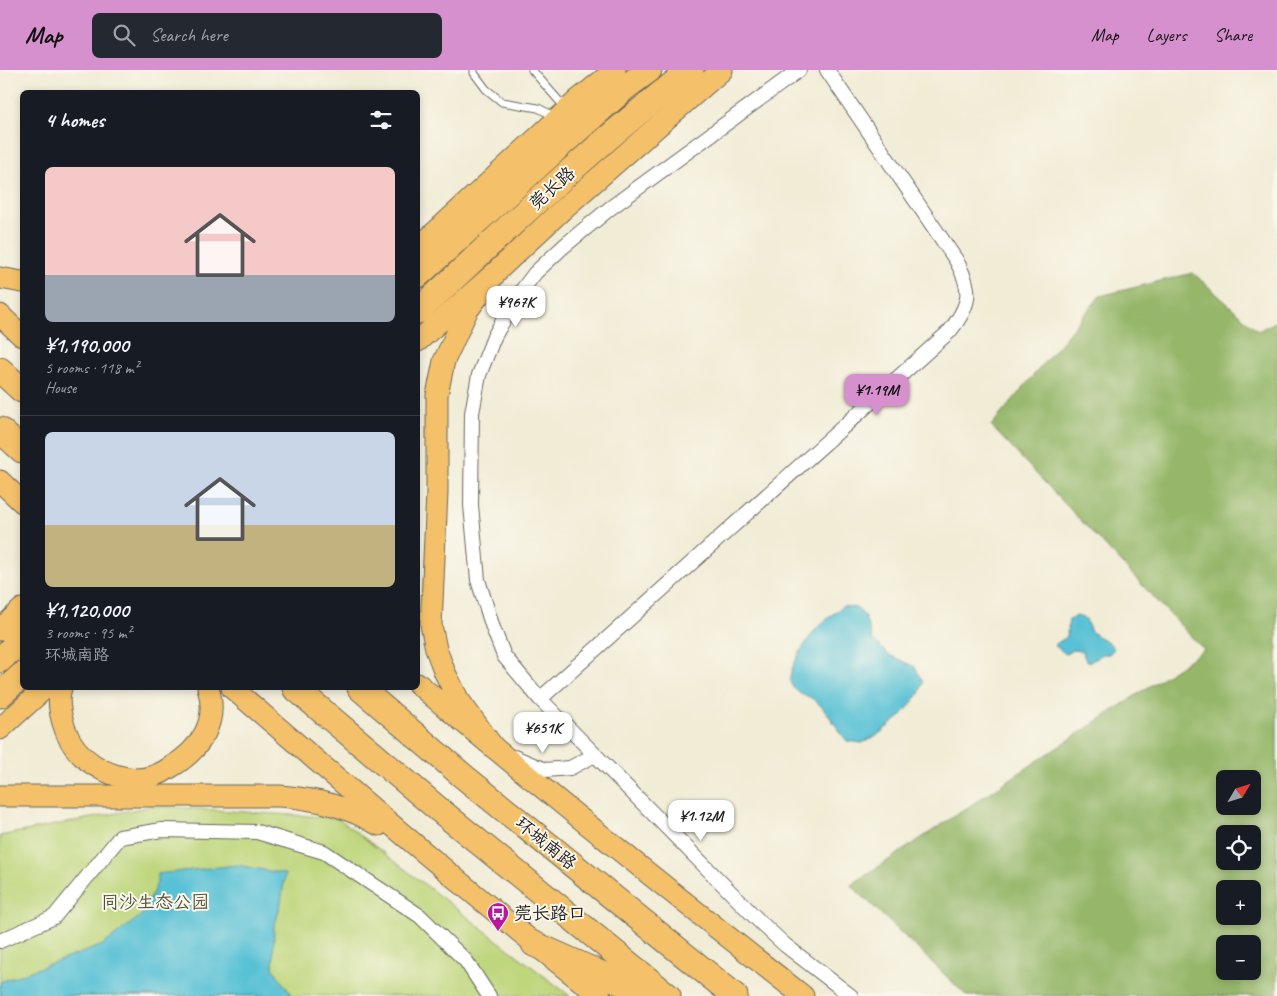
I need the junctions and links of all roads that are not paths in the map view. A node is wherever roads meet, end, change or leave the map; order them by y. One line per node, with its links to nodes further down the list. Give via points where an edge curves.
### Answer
1 (474, 70): 10 (lane, via 486,89 502,102 538,108 548,113 552,119)
2 (532, 70): 9 (lane, via 560,102 568,104)
3 (614, 70): 9 (main road)
4 (649, 70): 15 (highway, 莞长路, via 563,142)
5 (691, 70): 18 (highway, 莞长路, via 641,108)
6 (722, 70): 14 (main road)
7 (799, 70): 45 (street, via 609,209 564,246 535,273 514,301 494,337 479,376 472,413 471,505 478,580 504,656)
8 (827, 70): 45 (street, via 964,274 968,292 964,313 950,331)
9 (578, 100): 10 (main road)
10 (547, 129): 11 (main road)
11 (448, 221): 12 (main road); 13 (main road)
12 (420, 237)
13 (420, 246)
14 (498, 270): 21 (main road); 47 (main road, via 467,311 444,361 437,395 431,625 436,649 458,699)
15 (420, 273)
16 (0, 278): 17 (main road)
17 (20, 282)
18 (420, 309)
19 (0, 315): 20 (main road)
20 (20, 334)
21 (420, 339)
22 (0, 370): 23 (highway)
23 (20, 388)
24 (0, 430): 25 (highway)
25 (20, 448)
26 (0, 481): 28 (main road)
27 (0, 492): 29 (main road)
28 (20, 501)
29 (20, 502)
30 (20, 609): 32 (main road)
31 (20, 610): 33 (main road)
32 (0, 621)
33 (0, 630)
34 (20, 641): 35 (highway)
35 (0, 660)
36 (20, 676): 44 (highway)
37 (420, 686): 47 (main road)
38 (43, 690): 46 (main road)
39 (61, 690): 40 (main road, via 62,720 78,751 105,772 137,779 165,772 194,751 208,725 211,709)
40 (208, 690)
41 (234, 690): 50 (main road)
42 (297, 690): 56 (highway)
43 (362, 690): 57 (highway, 环城南路, via 463,776)
44 (0, 696)
45 (540, 699): 48 (street)
46 (0, 729)
47 (494, 748): 48 (street, via 545,770 570,768); 58 (main road)
48 (595, 755): 59 (street, via 758,920)
49 (0, 796): 50 (main road, via 310,798 370,819)
50 (410, 841): 52 (main road)
51 (0, 941): 53 (street, via 54,917 120,837 162,830 257,832 324,852 420,916 466,961)
52 (534, 944): 54 (main road); 55 (highway)
53 (489, 996)
54 (600, 996)
55 (651, 996)
56 (668, 996)
57 (735, 996)
58 (803, 996)
59 (851, 996)

